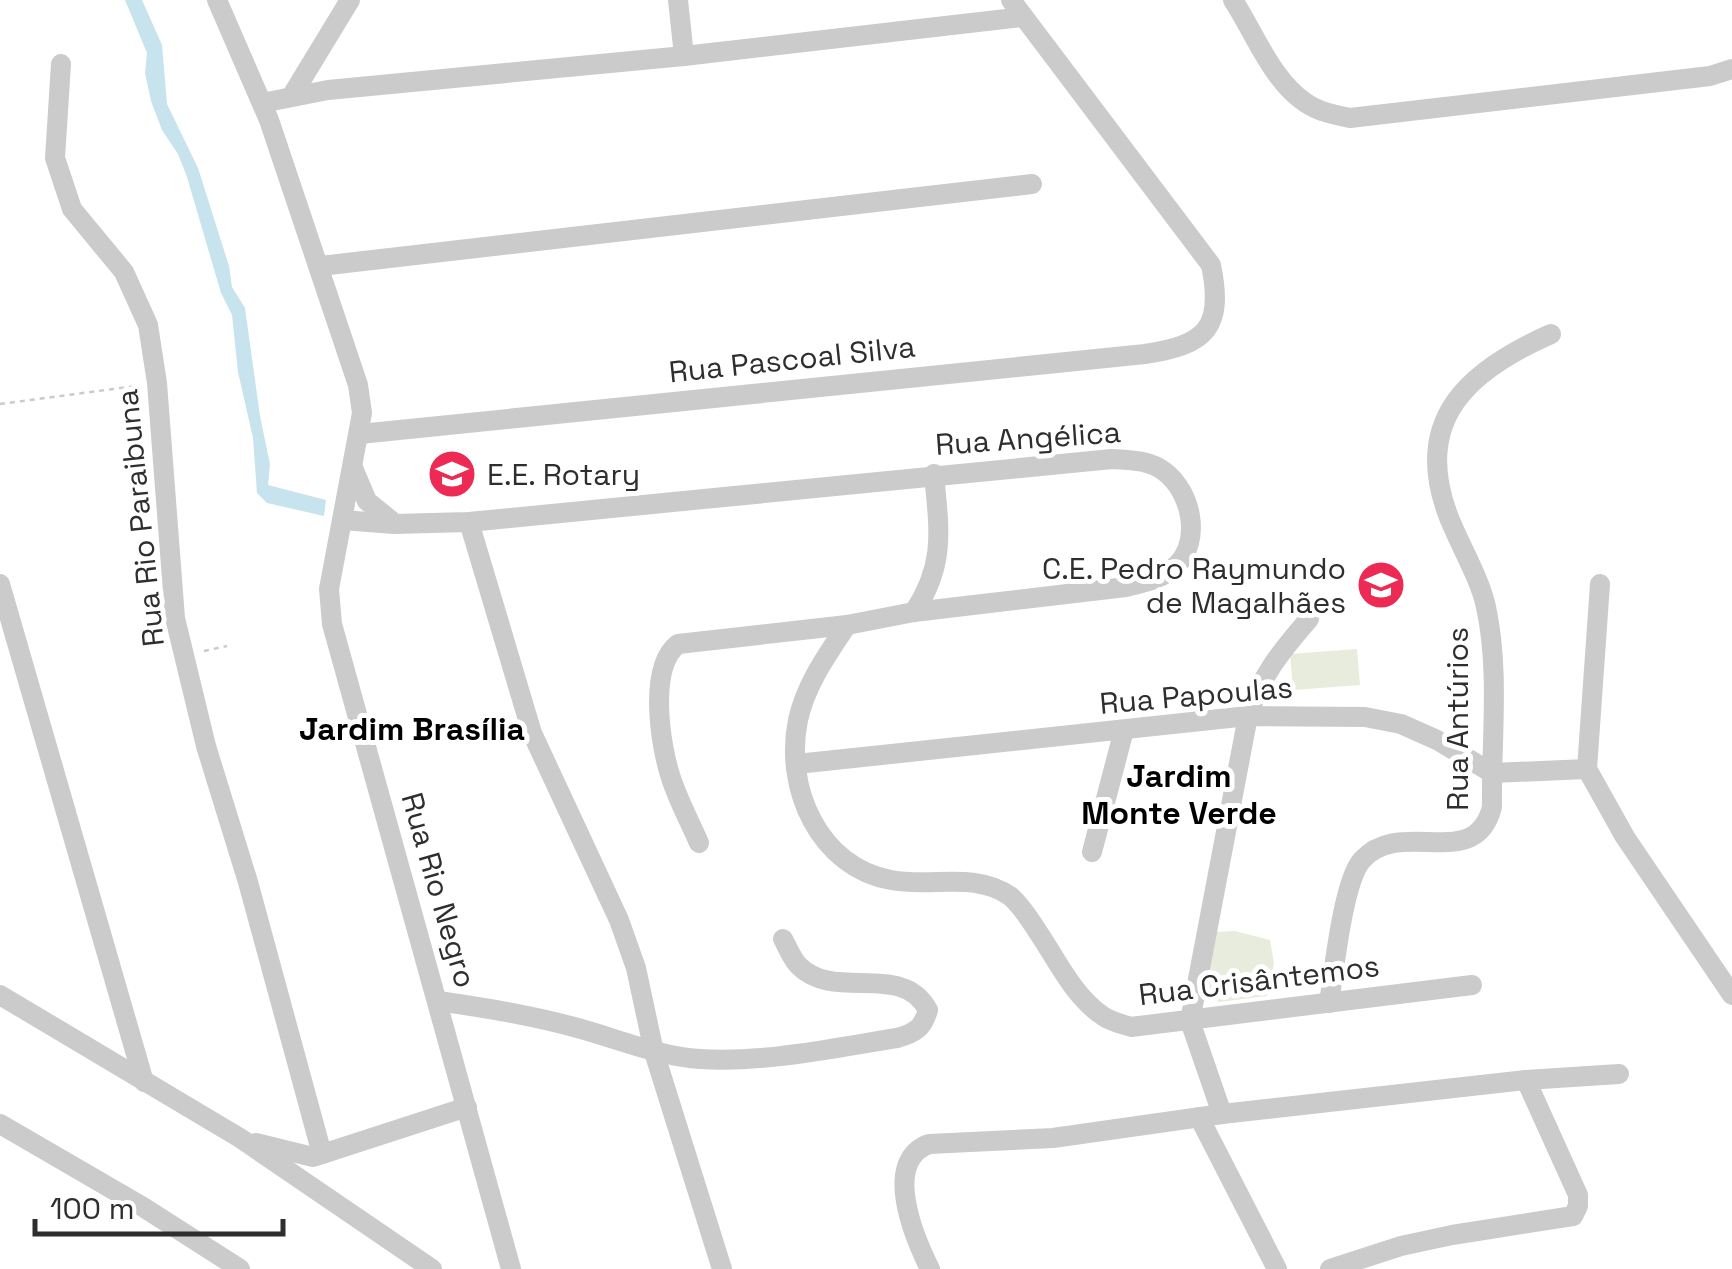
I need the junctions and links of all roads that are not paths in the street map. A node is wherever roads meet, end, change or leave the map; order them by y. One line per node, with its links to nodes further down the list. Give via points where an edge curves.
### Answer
1 (217, 0): 10 (street, Rua Rio Negro)
2 (350, 0): 9 (street)
3 (678, 0): 6 (street)
4 (1232, 0): 8 (street, via 1303,102 1350,118)
5 (1017, 8): 6 (street); 14 (street, Rua Pascoal Silva, via 1211,265 1215,314 1203,336 1177,349)
6 (684, 56): 9 (street)
7 (61, 64): 48 (street, Rua Rio Paraibuna, via 55,158 72,208 124,272 148,325 174,618)
8 (1732, 69)
9 (291, 97): 10 (street)
10 (262, 103): 12 (street, Rua Rio Negro)
11 (1032, 184): 12 (street)
12 (320, 266): 14 (street, Rua Rio Negro, via 358,385)
13 (1551, 334): 29 (street, Rua Antúrios, via 1468,386 1448,408 1437,436 1446,509 1490,629)
14 (360, 434): 15 (street, Rua Rio Negro)
15 (353, 466): 17 (street, Rua Rio Negro); 19 (street, via 367,501)
16 (934, 474): 18 (street, Rua Angélica); 22 (street, via 938,560); 22 (street, Rua Angélica, via 1143,461 1165,472 1182,493 1192,521 1190,542 1178,565 1126,588)
17 (342, 520): 19 (street, Rua Angélica); 36 (street, Rua Rio Negro, via 329,588 332,624)
18 (469, 522): 19 (street, Rua Angélica); 39 (street, via 532,733 636,968)
19 (394, 524)
20 (0, 584): 42 (street)
21 (1600, 584): 28 (street)
22 (914, 612): 24 (street, Rua Angélica)
23 (1308, 620): 25 (street, via 1257,688)
24 (848, 626): 27 (street, Rua Crisântemos, via 817,670 798,721); 30 (street, Rua Angélica, via 678,644 667,652 661,668 664,750)
25 (1248, 716): 26 (street, Rua Papoulas); 29 (street, Rua Papoulas, via 1365,716 1401,724); 38 (street)
26 (1124, 730): 27 (street, Rua Papoulas); 31 (street)
27 (797, 764): 38 (street, Rua Crisântemos, via 810,819 830,848 859,871 892,881 993,886 1014,900 1104,1018 1132,1027)
28 (1587, 769): 29 (street); 34 (street)
29 (1492, 773): 37 (street, Rua Antúrios, via 1488,826 1477,836 1399,840 1375,848 1359,863)
30 (699, 843)
31 (1092, 852)
32 (783, 939): 39 (street, via 812,976 902,987 920,996 928,1010 924,1023 914,1034 760,1058)
33 (1472, 985): 37 (street, Rua Crisântemos)
34 (1732, 995)
35 (0, 996): 42 (street)
36 (439, 1001): 39 (street, via 505,1010); 43 (street, Rua Rio Negro)
37 (1329, 1004): 38 (street, Rua Crisântemos)
38 (1190, 1020): 44 (street)
39 (654, 1052): 53 (street)
40 (1619, 1074): 41 (street)
41 (1526, 1080): 44 (street); 56 (street, via 1575,1185 1573,1216 1401,1246)
42 (144, 1082): 47 (street)
43 (468, 1107): 48 (street); 52 (street, Rua Rio Negro)
44 (1222, 1114): 45 (street)
45 (1199, 1117): 54 (street, via 1054,1138 916,1148 906,1164 905,1194); 55 (street)
46 (0, 1124): 50 (street)
47 (240, 1138): 48 (street); 49 (street)
48 (318, 1156): 49 (street, Rua Rio Paraibuna, via 308,1174)
49 (324, 1197): 51 (street)
50 (240, 1269)
51 (432, 1269)
52 (512, 1269)
53 (722, 1269)
54 (930, 1269)
55 (1276, 1269)
56 (1330, 1269)

